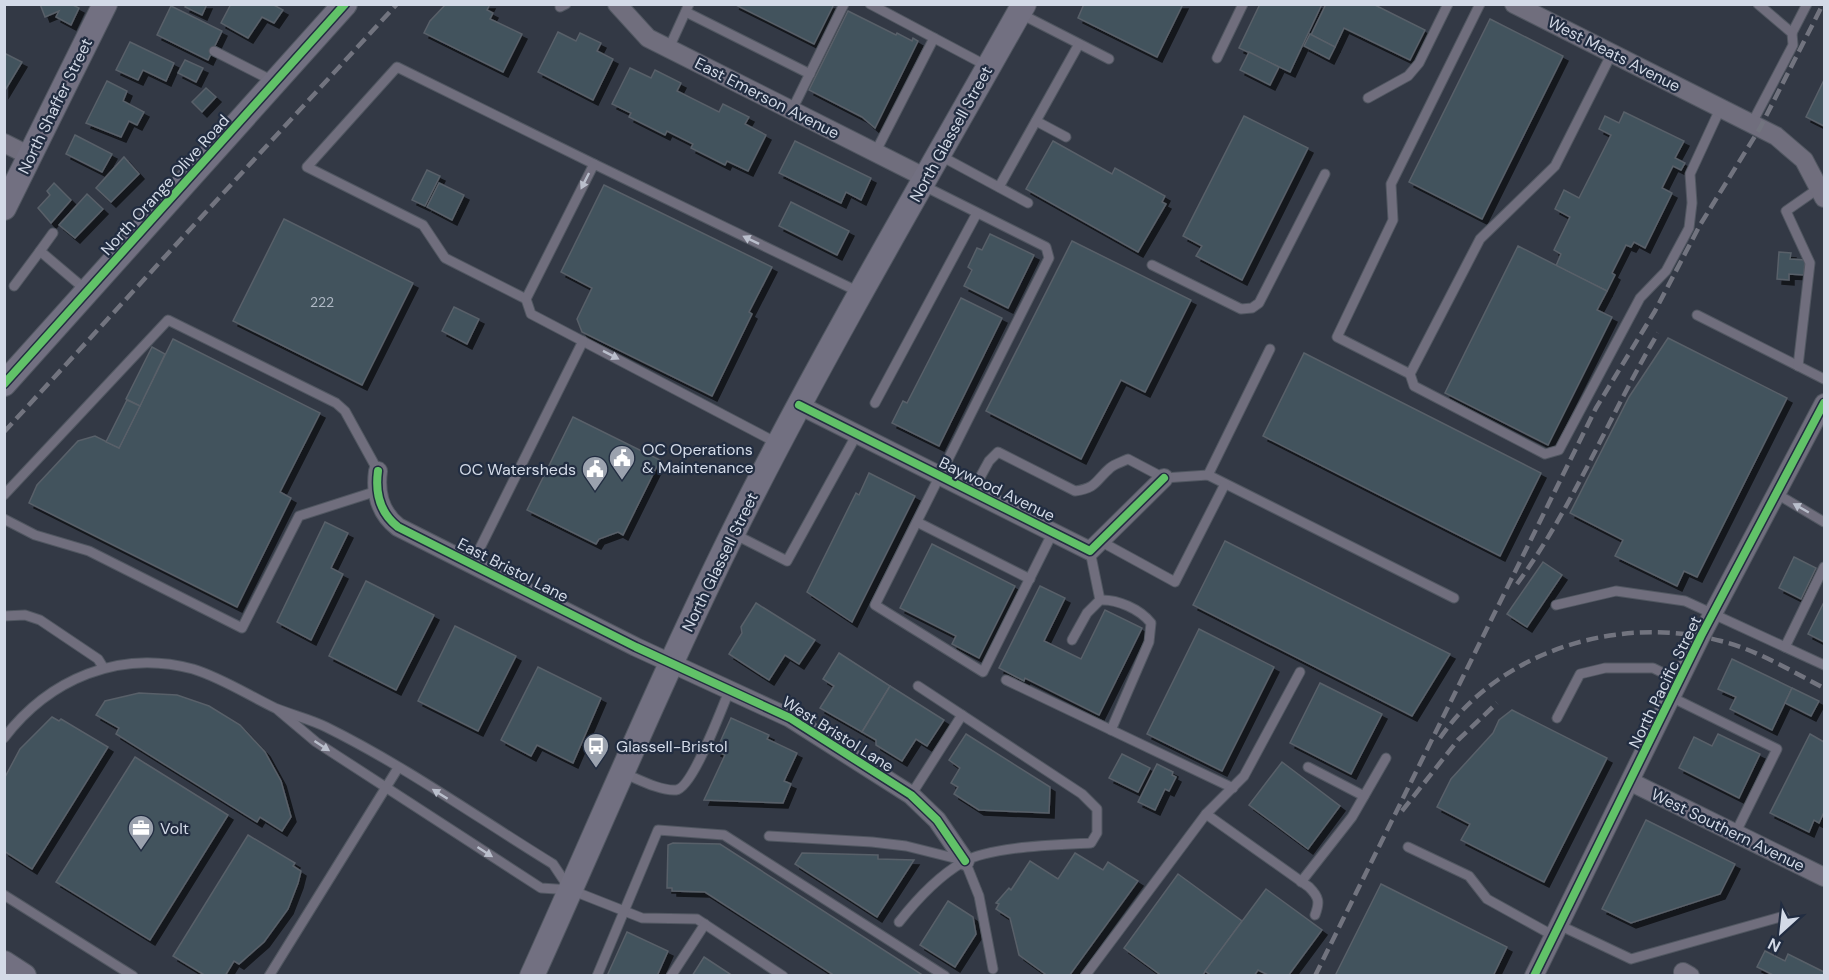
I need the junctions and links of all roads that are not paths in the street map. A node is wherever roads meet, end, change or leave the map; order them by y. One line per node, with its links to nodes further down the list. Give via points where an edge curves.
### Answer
1 (105, 4): 34 (main road, North Shaffer Street)
2 (345, 4): 24 (main road, North Orange Olive Road)
3 (617, 4): 17 (street, East Emerson Avenue, via 648,38)
4 (844, 4): 23 (lane)
5 (870, 4): 15 (lane)
6 (1243, 4): 20 (lane)
7 (1448, 4): 25 (lane, via 1419,63 1408,76)
8 (1480, 4): 54 (lane, via 1391,184 1393,220 1337,337)
9 (1514, 4): 19 (street, West Meats Avenue)
10 (1758, 4): 14 (lane)
11 (1807, 4): 14 (lane)
12 (688, 8): 17 (lane); 23 (lane)
13 (1022, 9): 16 (lane); 22 (main road, North Glassell Street)
14 (1792, 33): 29 (lane, via 1793,45)
15 (934, 38): 22 (lane); 32 (lane)
16 (1079, 44): 21 (lane); 28 (lane)
17 (669, 48): 27 (street, East Emerson Avenue)
18 (214, 51): 24 (lane)
19 (1612, 53): 26 (street, West Meats Avenue); 54 (lane, via 1554,166 1480,238)
20 (1217, 58)
21 (1109, 59)
22 (989, 67): 33 (main road, North Glassell Street)
23 (810, 74): 27 (lane)
24 (275, 82): 47 (main road, North Orange Olive Road)
25 (1368, 98)
26 (1717, 106): 29 (street); 54 (lane, via 1690,174 1689,228 1666,270 1640,298 1559,450 1545,454 1413,386)
27 (792, 110): 32 (street, East Emerson Avenue)
28 (1036, 121): 30 (lane); 38 (lane)
29 (1752, 123): 39 (street, via 1776,136 1804,160)
30 (1066, 137)
31 (4, 143): 34 (street)
32 (875, 153): 37 (street, East Emerson Avenue)
33 (939, 155): 37 (main road, North Glassell Street); 38 (lane)
34 (30, 156): 41 (main road, North Shaffer Street)
35 (594, 164): 48 (lane, one-way to 35); 49 (lane, one-way to 49); 49 (lane, via 397,67 307,167 423,225 445,258)
36 (1324, 174): 45 (lane, via 1259,303 1252,308 1241,309)
37 (924, 182): 42 (lane); 48 (main road, North Glassell Street)
38 (999, 187): 40 (lane)
39 (1822, 193): 53 (lane, via 1786,211 1809,263)
40 (1028, 202)
41 (4, 208)
42 (977, 213): 57 (lane); 64 (lane, via 1046,247 1049,258)
43 (53, 233): 44 (lane)
44 (40, 251): 46 (lane); 47 (lane)
45 (1152, 265)
46 (14, 286)
47 (88, 292): 56 (main road, North Orange Olive Road)
48 (861, 293): 58 (main road, North Glassell Street)
49 (526, 298): 51 (lane, via 531,314)
50 (1696, 315): 53 (lane)
51 (583, 340): 61 (lane, one-way to 61); 77 (lane)
52 (1270, 349): 63 (lane)
53 (1798, 366): 55 (lane)
54 (1410, 374)
55 (1824, 379)
56 (4, 384)
57 (875, 403)
58 (799, 405): 60 (street, Baywood Avenue); 61 (main road, North Glassell Street)
59 (1822, 414): 69 (street, North Pacific Street)
60 (857, 435): 64 (street, Baywood Avenue); 75 (lane, via 787,561)
61 (779, 444): 75 (main road, North Glassell Street)
62 (378, 471): 67 (street, East Bristol Lane); 70 (lane, via 345,411 336,403 168,320)
63 (1208, 475): 65 (lane); 66 (lane)
64 (940, 476): 68 (street, Baywood Avenue); 72 (lane)
65 (1164, 478): 68 (lane, via 1128,459 1111,467 1089,489 1075,491 998,452); 76 (street)
66 (1225, 484): 76 (lane, via 1175,582); 80 (lane)
67 (377, 491): 71 (lane, via 299,516 242,628 89,551 35,535); 77 (street, East Bristol Lane, via 384,511 398,527)
68 (972, 492): 74 (street, Baywood Avenue)
69 (1777, 494): 73 (lane, one-way to 69); 83 (street, North Pacific Street)
70 (4, 495)
71 (4, 519)
72 (917, 522): 79 (lane); 79 (lane, via 875,605 983,672)
73 (1824, 522)
74 (1053, 532): 76 (street, Baywood Avenue); 79 (lane)
75 (733, 534): 87 (main road, North Glassell Street)
76 (1095, 546): 81 (lane)
77 (472, 564): 87 (street, East Bristol Lane)
78 (1824, 567): 86 (lane)
79 (1030, 579)
80 (1454, 597)
81 (1100, 600): 85 (lane, via 1087,613); 98 (lane, via 1121,603 1151,623 1149,642)
82 (1556, 605): 83 (lane, via 1616,591 1685,601)
83 (1713, 613): 86 (lane); 94 (street, North Pacific Street)
84 (4, 616): 89 (lane, via 25,615 40,620 98,659)
85 (1072, 640)
86 (1785, 647): 88 (lane)
87 (672, 664): 93 (street, West Bristol Lane); 103 (main road, North Glassell Street)
88 (1824, 665)
89 (103, 667): 95 (lane, via 150,663 193,670); 99 (lane, via 52,692)
90 (1300, 672): 106 (lane, via 1244,776)
91 (1006, 680): 98 (lane)
92 (918, 686): 96 (lane)
93 (730, 689): 103 (lane, via 684,787 676,790); 107 (street, West Bristol Lane, via 789,718)
94 (1676, 689): 97 (lane, via 1653,668 1605,668 1580,674); 104 (street, North Pacific Street); 110 (lane, via 1777,749)
95 (277, 708): 102 (lane, via 327,728); 105 (lane, one-way to 105, via 316,742)
96 (962, 715): 107 (lane); 113 (lane, via 1082,794 1097,809 1097,833 1090,843 1015,848)
97 (1557, 718)
98 (1111, 730): 106 (lane)
99 (4, 738)
100 (1386, 759): 108 (lane)
101 (1308, 767): 108 (lane)
102 (398, 768): 105 (lane); 116 (lane, one-way to 102, via 553,864)
103 (623, 773): 116 (main road, North Glassell Street)
104 (1631, 782): 110 (street, West Southern Avenue); 123 (street, North Pacific Street)
105 (386, 788): 116 (lane, one-way to 116, via 541,888); 126 (lane)
106 (1233, 788): 109 (lane)
107 (911, 795): 113 (street, West Bristol Lane, via 937,820)
108 (1364, 796): 115 (lane)
109 (1206, 814): 115 (lane); 132 (lane)
110 (1735, 834): 114 (street, West Southern Avenue)
111 (769, 836): 113 (lane, via 906,846)
112 (1408, 847): 123 (lane, via 1469,876 1487,899)
113 (965, 861): 121 (lane, via 926,890); 124 (lane, via 979,896)
114 (1824, 876)
115 (1301, 882): 119 (lane, via 1317,895)
116 (571, 890): 118 (lane); 127 (main road, North Glassell Street)
117 (4, 896): 125 (lane)
118 (625, 911): 122 (lane, via 642,918 697,919); 128 (lane); 131 (lane, via 658,830 724,835)
119 (1315, 915)
120 (1784, 916): 123 (lane, via 1630,959)
121 (899, 922)
122 (705, 924): 129 (lane); 130 (lane)
123 (1557, 931): 133 (street, North Pacific Street)
124 (993, 969)
125 (133, 975)
126 (269, 975)
127 (532, 975)
128 (597, 975)
129 (671, 975)
130 (783, 975)
131 (945, 975)
132 (1085, 975)
133 (1534, 975)

